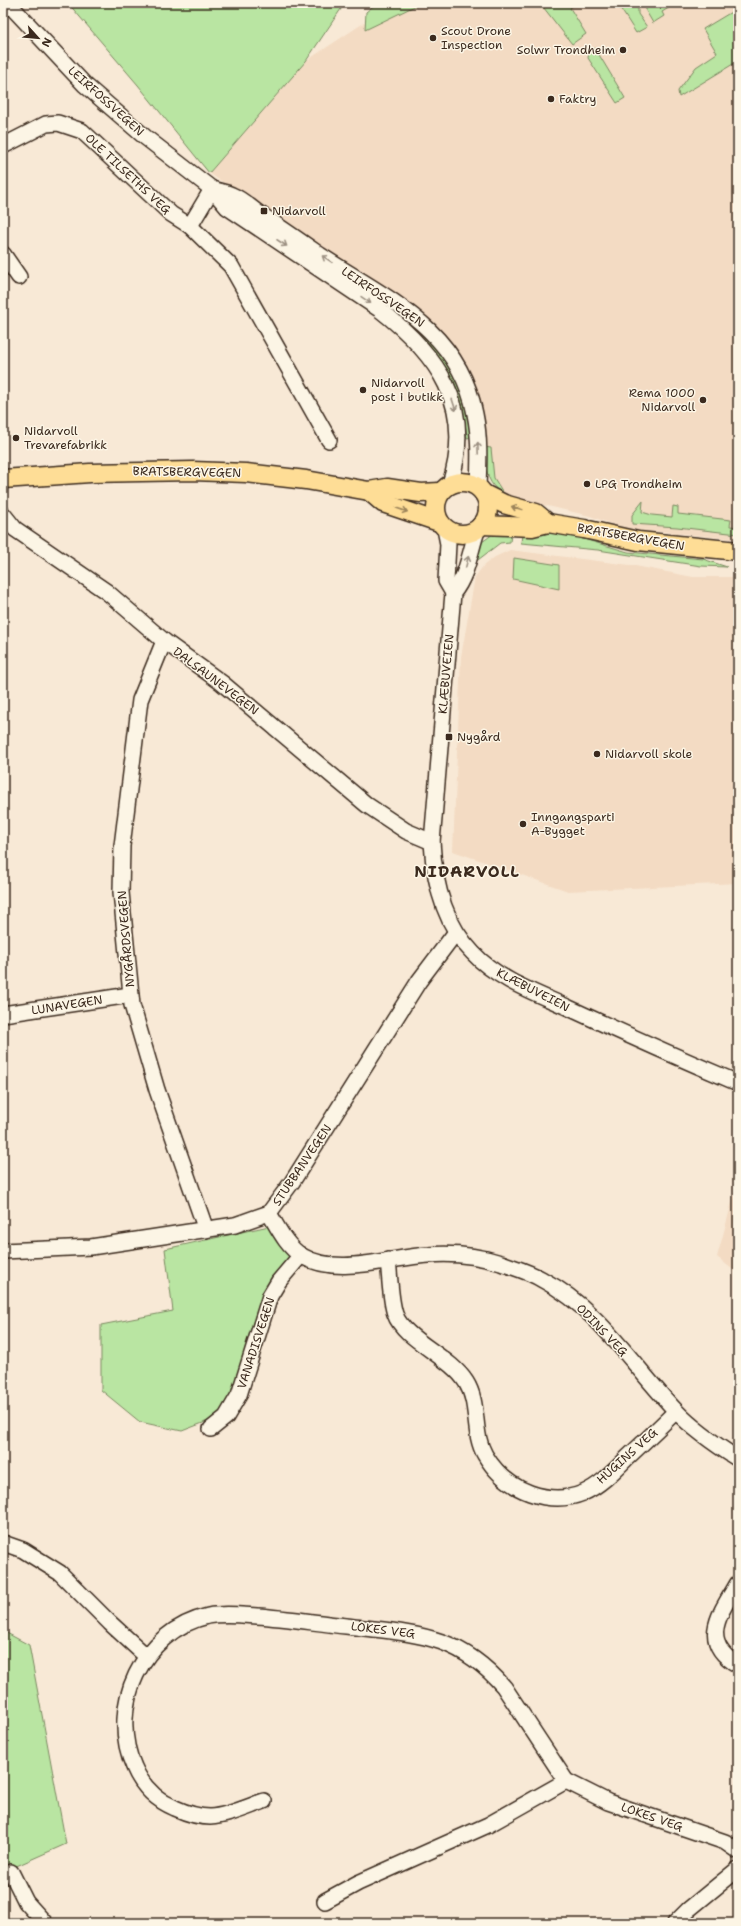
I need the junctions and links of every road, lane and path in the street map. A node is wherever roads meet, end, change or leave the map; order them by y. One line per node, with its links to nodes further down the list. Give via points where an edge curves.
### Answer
1 (8, 3): 3 (street, LEIRFOSSVEGEN, via 85,85 145,137)
2 (3, 146): 4 (street, OLE TILSETHS VEG, via 46,124 58,123 82,131 171,214)
3 (212, 189): 4 (street); 9 (street, LEIRFOSSVEGEN, one-way to 9, via 227,207 379,309 422,347 438,369 456,410 456,466); 10 (street, LEIRFOSSVEGEN, one-way to 3, via 479,444 471,397 459,367 438,338 398,305 232,195)
4 (190, 226): 7 (street, via 231,266)
5 (3, 254): 6 (street)
6 (19, 277)
7 (329, 440)
8 (3, 480): 11 (main road, BRATSBERGVEGEN, via 90,472 192,470 306,480)
9 (445, 488): 10 (main road, via 464,481); 11 (main road, BRATSBERGVEGEN, via 421,493 387,488); 14 (main road, via 435,504)
10 (481, 490): 13 (main road, BRATSBERGVEGEN, one-way to 10, via 536,513 504,504); 15 (main road, via 488,502 488,511)
11 (369, 491): 14 (main road, one-way to 14, via 382,503)
12 (3, 514): 18 (street, DALSAUNEVEGEN, via 15,529 107,592)
13 (548, 524): 15 (main road, BRATSBERGVEGEN, via 532,527); 16 (main road, BRATSBERGVEGEN, via 645,542)
14 (442, 525): 15 (main road, via 461,534 470,533); 17 (street, KLÆBUVEIEN, via 448,544 446,581)
15 (480, 527): 17 (street, KLÆBUVEIEN, one-way to 15, via 462,582 470,548)
16 (738, 551)
17 (453, 593): 19 (street, KLÆBUVEIEN)
18 (164, 641): 19 (street, DALSAUNEVEGEN, via 222,684 367,805 406,831); 21 (street, NYGÅRDSVEGEN, via 140,700 122,846 121,892)
19 (432, 842): 20 (street, KLÆBUVEIEN, via 436,882)
20 (456, 932): 23 (street, KLÆBUVEIEN, via 473,953 508,979); 24 (street, STUBBANVEGEN, via 419,981 292,1182)
21 (130, 995): 22 (street, LUNAVEGEN); 25 (street, NYGÅRDSVEGEN, via 157,1090)
22 (3, 1014)
23 (738, 1083)
24 (269, 1213): 25 (street, STUBBANVEGEN, via 235,1225); 27 (street, ODINS VEG, via 287,1242)
25 (206, 1230): 26 (street, STUBBANVEGEN, via 91,1247)
26 (3, 1251)
27 (301, 1255): 28 (street, ODINS VEG, via 324,1265 340,1266); 30 (street, VANADISVEGEN, via 270,1296 239,1395 226,1417)
28 (388, 1260): 29 (street, ODINS VEG, via 455,1254 501,1263 543,1280 592,1316); 29 (street, HUGINS VEG, via 398,1320 464,1378 473,1397 482,1448 504,1479 518,1488 535,1495 553,1498 584,1493 611,1474)
29 (676, 1411): 31 (street, ODINS VEG, via 708,1439)
30 (211, 1429)
31 (738, 1459)
32 (3, 1543): 34 (street, via 24,1550 56,1570)
33 (738, 1583): 35 (street, via 715,1627 718,1648)
34 (146, 1656): 36 (street, LOKES VEG, via 163,1639 182,1626 207,1616 218,1615 268,1617 430,1637 469,1654 496,1677); 37 (street, LOKES VEG, via 130,1687 124,1718 129,1756 143,1784 168,1806 202,1816 227,1814)
35 (738, 1665)
36 (566, 1781): 38 (street, LOKES VEG, via 608,1802 725,1842); 41 (street, via 488,1825 358,1883)
37 (264, 1801)
38 (738, 1851)
39 (738, 1869): 43 (street)
40 (11, 1872): 42 (street, via 26,1902)
41 (325, 1901)
42 (45, 1923)
43 (675, 1923)

